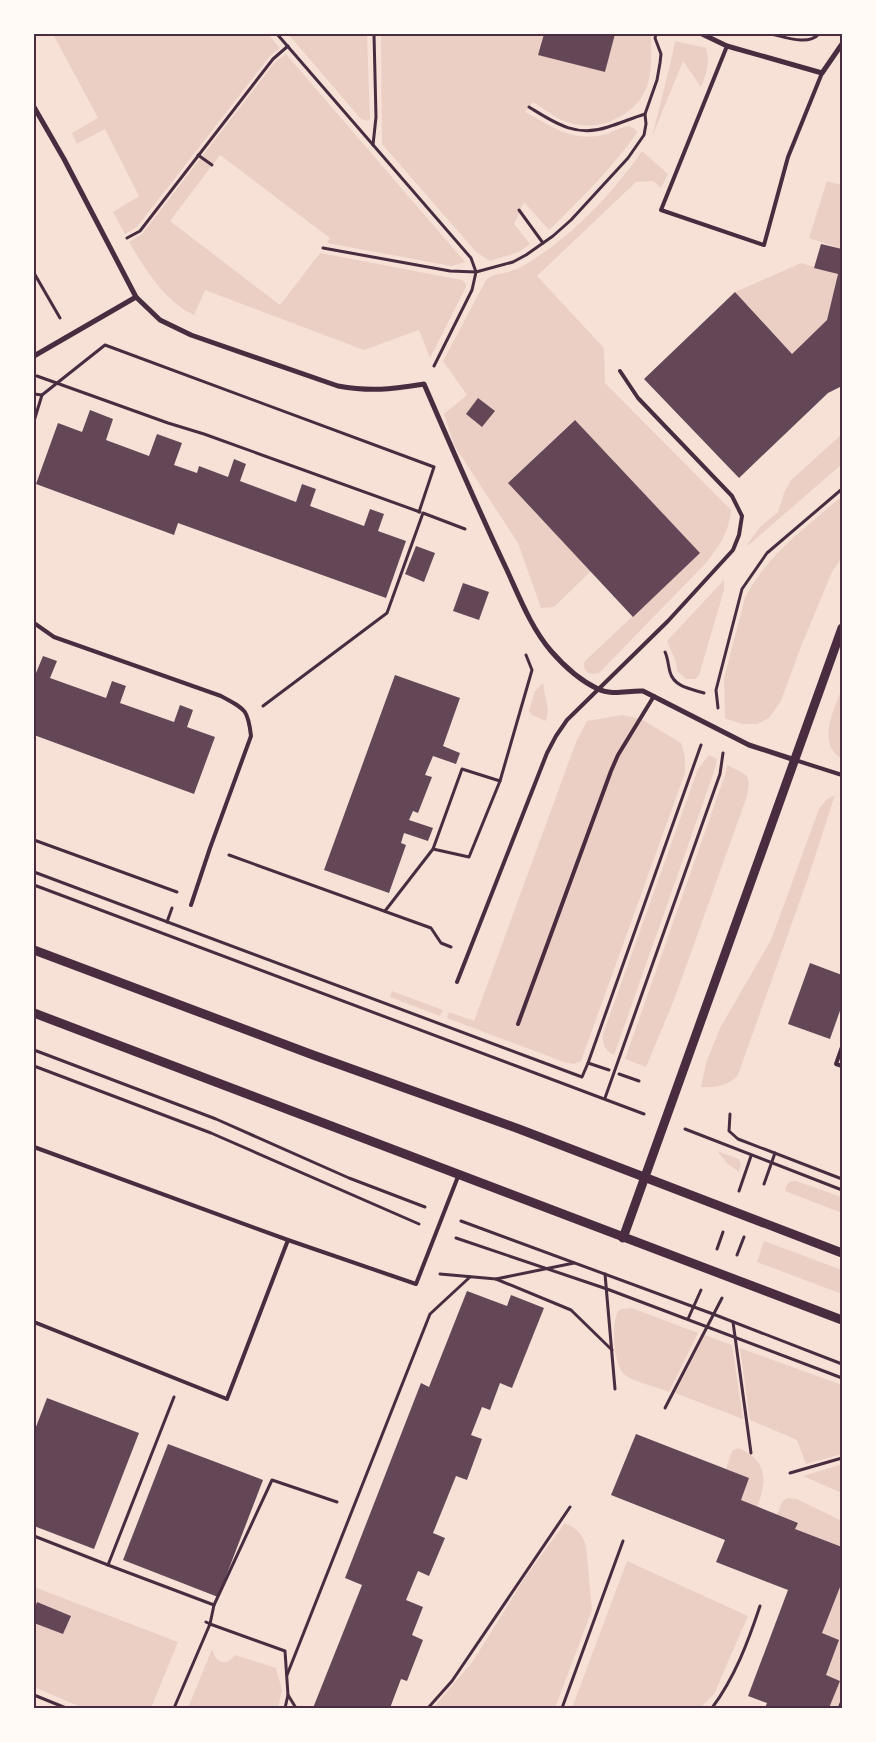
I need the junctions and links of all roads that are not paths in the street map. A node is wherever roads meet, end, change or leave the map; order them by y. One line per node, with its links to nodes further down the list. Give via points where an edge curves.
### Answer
1 (702, 34): 3 (street)
2 (842, 44): 4 (street)
3 (727, 46): 4 (street); 4 (lane, via 661,210 764,245 788,157)
4 (822, 74)
5 (34, 107): 6 (street)
6 (136, 296): 7 (street); 11 (street, via 160,320 191,335 338,386 383,390 424,384 489,533 538,632 569,670)
7 (34, 356)
8 (620, 371): 11 (lane, via 638,398 732,496 742,516 733,550)
9 (34, 623): 15 (lane, via 54,637 221,696 241,707 249,717 251,736)
10 (842, 628): 13 (street)
11 (599, 690): 12 (street, via 644,691); 17 (lane, via 567,720 547,753)
12 (654, 696): 13 (street, via 749,745); 19 (lane, via 611,771)
13 (795, 760): 14 (lane); 24 (street)
14 (842, 775)
15 (191, 905)
16 (34, 950): 24 (street)
17 (457, 982)
18 (34, 1013): 23 (street)
19 (518, 1024)
20 (842, 1047): 21 (lane, via 836,1064)
21 (842, 1066)
22 (34, 1147): 26 (lane)
23 (459, 1174): 25 (street); 26 (lane, via 416,1284)
24 (644, 1178): 25 (street); 27 (street)
25 (622, 1238): 28 (street)
26 (288, 1240): 29 (lane, via 227,1399)
27 (842, 1253)
28 (842, 1320)
29 (34, 1322)

